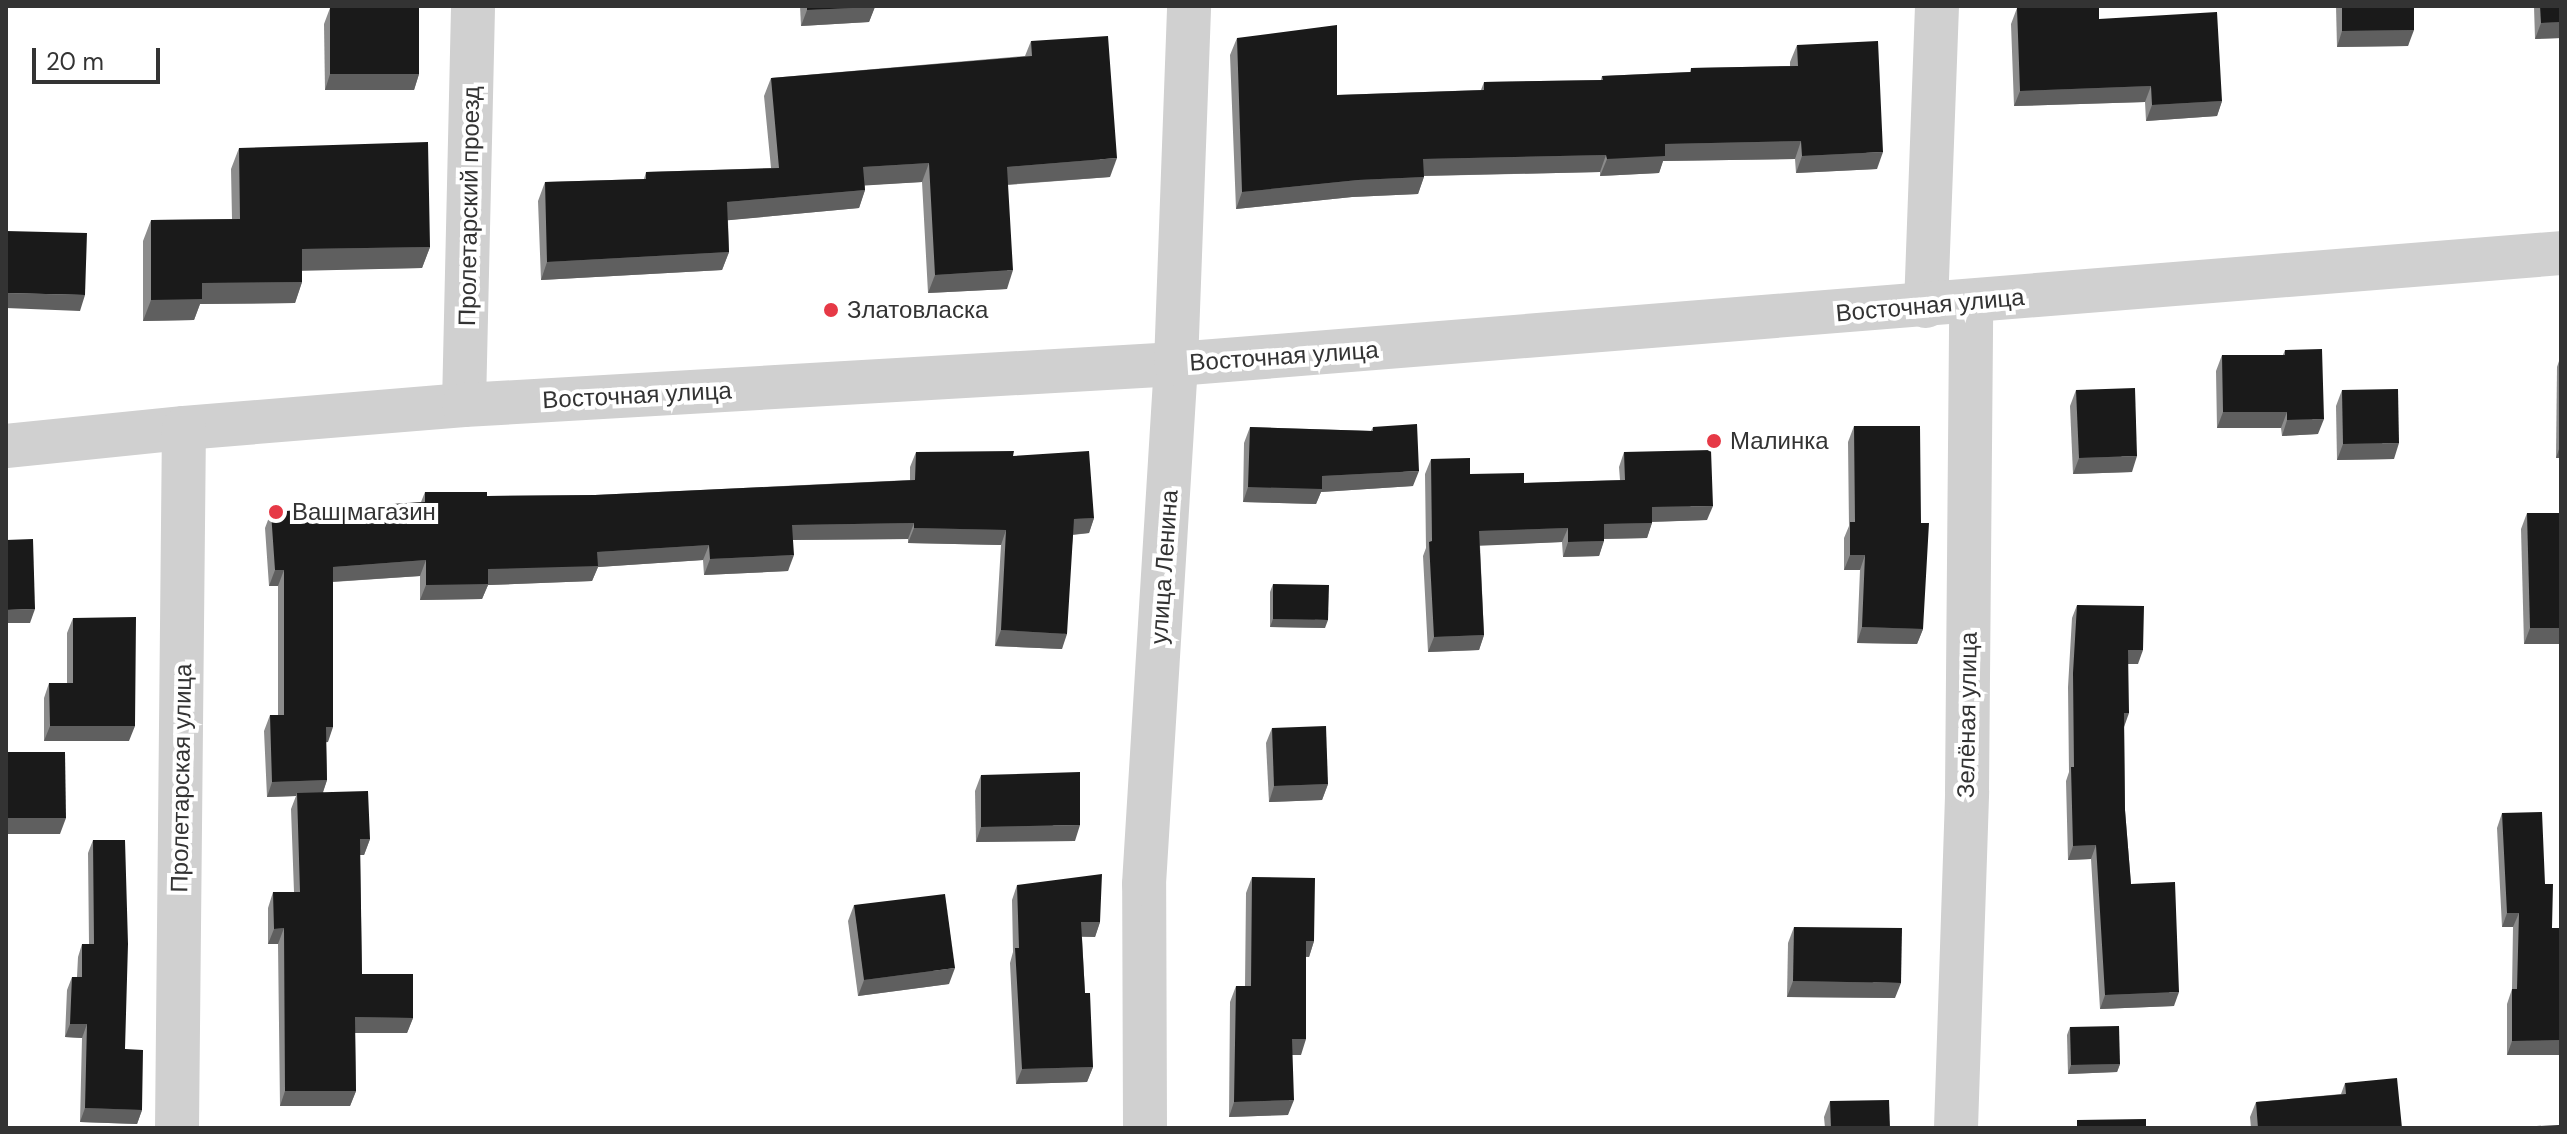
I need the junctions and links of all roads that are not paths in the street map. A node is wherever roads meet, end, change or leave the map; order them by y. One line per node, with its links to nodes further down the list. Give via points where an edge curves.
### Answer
1 (473, 6): 8 (street, Пролетарский проезд)
2 (1189, 6): 7 (street, улица Ленина)
3 (1937, 6): 6 (street)
4 (2561, 253): 5 (street, Восточная улица)
5 (1971, 302): 6 (street, Восточная улица); 13 (street, Зелёная улица, via 1967,791)
6 (1926, 306): 7 (street, Восточная улица)
7 (1176, 364): 8 (street, Восточная улица); 12 (street, улица Ленина, via 1144,884)
8 (464, 405): 9 (street, Восточная улица)
9 (184, 428): 10 (street, Восточная улица); 11 (street, Пролетарская улица)
10 (6, 446)
11 (177, 1128)
12 (1145, 1128)
13 (1956, 1128)

